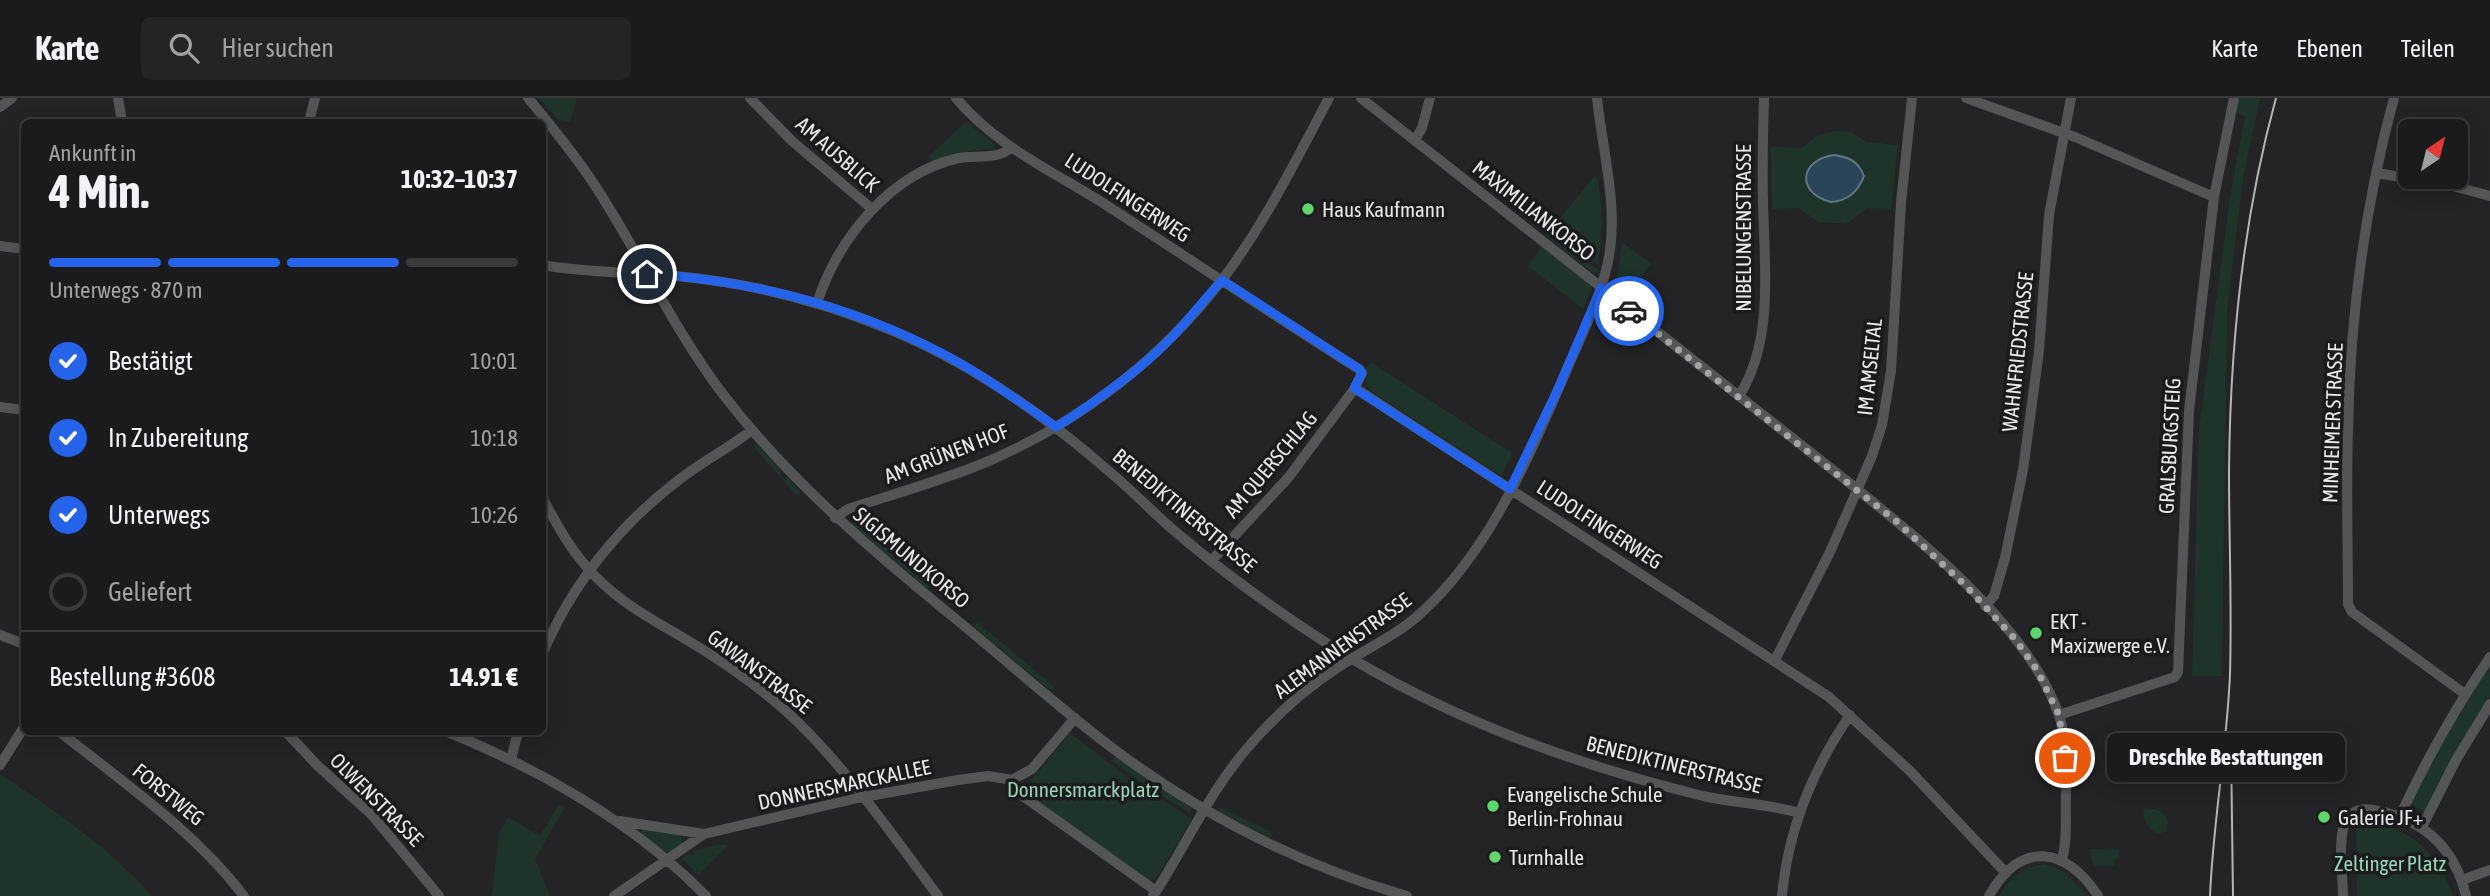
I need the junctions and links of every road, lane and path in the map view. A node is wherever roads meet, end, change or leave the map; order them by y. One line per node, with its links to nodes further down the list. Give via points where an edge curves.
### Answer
1 (12, 98): 17 (street)
2 (118, 98): 18 (street)
3 (315, 98): 19 (street)
4 (528, 98): 20 (street, SIGISMUNDKORSO)
5 (750, 98): 28 (street, AM AUSBLICK, via 792,141)
6 (956, 98): 24 (street, LUDOLFINGERWEG)
7 (1329, 98): 33 (street, AM GRÜNEN HOF, via 1278,192)
8 (1361, 98): 23 (street, MAXIMILIANKORSO)
9 (1430, 98): 23 (street)
10 (1597, 98): 34 (street, ALEMANNENSTRASSE, via 1612,220)
11 (1764, 98): 37 (street, NIBELUNGENSTRASSE, via 1764,302 1756,356)
12 (1912, 98): 43 (street, IM AMSELTAL, via 1889,392 1879,434)
13 (1966, 98): 22 (street)
14 (2071, 98): 22 (street, WAHNFRIEDSTRASSE)
15 (2234, 98): 27 (street, GRALSBURGSTEIG)
16 (2394, 98): 25 (street, MINHEIMER STRASSE)
17 (0, 107)
18 (122, 119)
19 (310, 119)
20 (545, 119)
21 (546, 120): 32 (street, SIGISMUNDKORSO, via 600,193)
22 (2063, 133): 27 (street); 48 (street, WAHNFRIEDSTRASSE, via 2049,215 2038,362 2023,470 2005,558 1994,596)
23 (1415, 140): 34 (street, MAXIMILIANKORSO)
24 (1011, 147): 28 (street, via 1001,154 937,165); 33 (street, LUDOLFINGERWEG)
25 (2377, 173): 26 (street); 55 (street, MINHEIMER STRASSE, via 2351,368 2349,608)
26 (2490, 196)
27 (2214, 197): 58 (street, GRALSBURGSTEIG, via 2188,419 2178,672 2175,677)
28 (873, 209): 35 (street, via 840,250)
29 (0, 246): 30 (street)
30 (21, 249)
31 (546, 266): 32 (street, BENEDIKTINERSTRASSE)
32 (647, 274): 35 (street, BENEDIKTINERSTRASSE, via 728,283); 41 (street, SIGISMUNDKORSO, via 694,352)
33 (1222, 280): 36 (street, LUDOLFINGERWEG, via 1359,369 1361,378); 40 (street, AM GRÜNEN HOF, via 1141,365)
34 (1601, 288): 37 (street, MAXIMILIANKORSO); 42 (street, ALEMANNENSTRASSE)
35 (817, 303): 40 (street, BENEDIKTINERSTRASSE, via 890,330 961,364)
36 (1354, 388): 42 (street, LUDOLFINGERWEG); 46 (street, AM QUERSCHLAG, via 1288,478)
37 (1739, 396): 43 (street, MAXIMILIANKORSO)
38 (0, 407): 39 (street)
39 (21, 410)
40 (1056, 427): 45 (street, AM GRÜNEN HOF, via 985,462 848,509); 46 (street, BENEDIKTINERSTRASSE)
41 (752, 430): 45 (street, SIGISMUNDKORSO); 47 (street, via 665,491)
42 (1510, 489): 53 (street, ALEMANNENSTRASSE, via 1480,544 1453,580 1421,613); 54 (street, LUDOLFINGERWEG)
43 (1857, 489): 48 (street, MAXIMILIANKORSO, via 1915,537); 54 (street, IM AMSELTAL, via 1827,559)
44 (546, 503): 47 (street, GAWANSTRASSE, via 568,544)
45 (835, 518): 59 (street, SIGISMUNDKORSO)
46 (1211, 561): 53 (street, BENEDIKTINERSTRASSE)
47 (589, 570): 51 (street); 68 (street, GAWANSTRASSE, via 621,600 725,664 785,710)
48 (1985, 606): 58 (street, MAXIMILIANKORSO, via 2037,670)
49 (0, 635): 50 (street)
50 (21, 643)
51 (546, 646)
52 (2490, 657): 55 (street)
53 (1352, 658): 69 (street, ALEMANNENSTRASSE, via 1318,681 1260,734); 70 (street, BENEDIKTINERSTRASSE, via 1462,716 1542,749 1705,796)
54 (1774, 660): 57 (street, LUDOLFINGERWEG)
55 (2465, 694): 71 (street)
56 (2490, 704): 73 (street)
57 (1850, 715): 70 (street, via 1815,774); 78 (street, LUDOLFINGERWEG, via 1941,802)
58 (2059, 715): 75 (street, MAXIMILIANKORSO, via 2065,779)
59 (1075, 718): 67 (street, via 1032,769); 69 (street, SIGISMUNDKORSO)
60 (21, 732): 66 (street)
61 (64, 735): 81 (street, FORSTWEG, via 175,822)
62 (289, 735): 82 (street, OLWENSTRASSE, via 372,815)
63 (455, 735): 65 (street)
64 (517, 735): 65 (street)
65 (511, 759): 72 (street)
66 (0, 765)
67 (1012, 780): 68 (street, DONNERSMARCKALLEE, via 988,776); 80 (street, via 1024,797)
68 (864, 797): 74 (street, DONNERSMARCKALLEE); 85 (street, GAWANSTRASSE)
69 (1204, 810): 80 (street, ALEMANNENSTRASSE); 86 (street, SIGISMUNDKORSO, via 1319,866)
70 (1800, 813): 87 (street)
71 (2400, 816): 73 (street); 90 (street, via 2369,808 2347,819)
72 (618, 820): 74 (street); 76 (street)
73 (2422, 827): 79 (street, via 2445,850)
74 (704, 834): 76 (street, DONNERSMARCKALLEE)
75 (2062, 859): 78 (street, via 2034,857); 89 (street)
76 (668, 860): 83 (street, DONNERSMARCKALLEE); 84 (street)
77 (2490, 870): 79 (street)
78 (2006, 873): 88 (street)
79 (2462, 880): 91 (street)
80 (1155, 894)
81 (244, 896)
82 (439, 896)
83 (614, 896)
84 (706, 896)
85 (938, 896)
86 (1406, 896)
87 (1782, 896)
88 (1989, 896)
89 (2098, 896)
90 (2343, 896)
91 (2466, 896)

